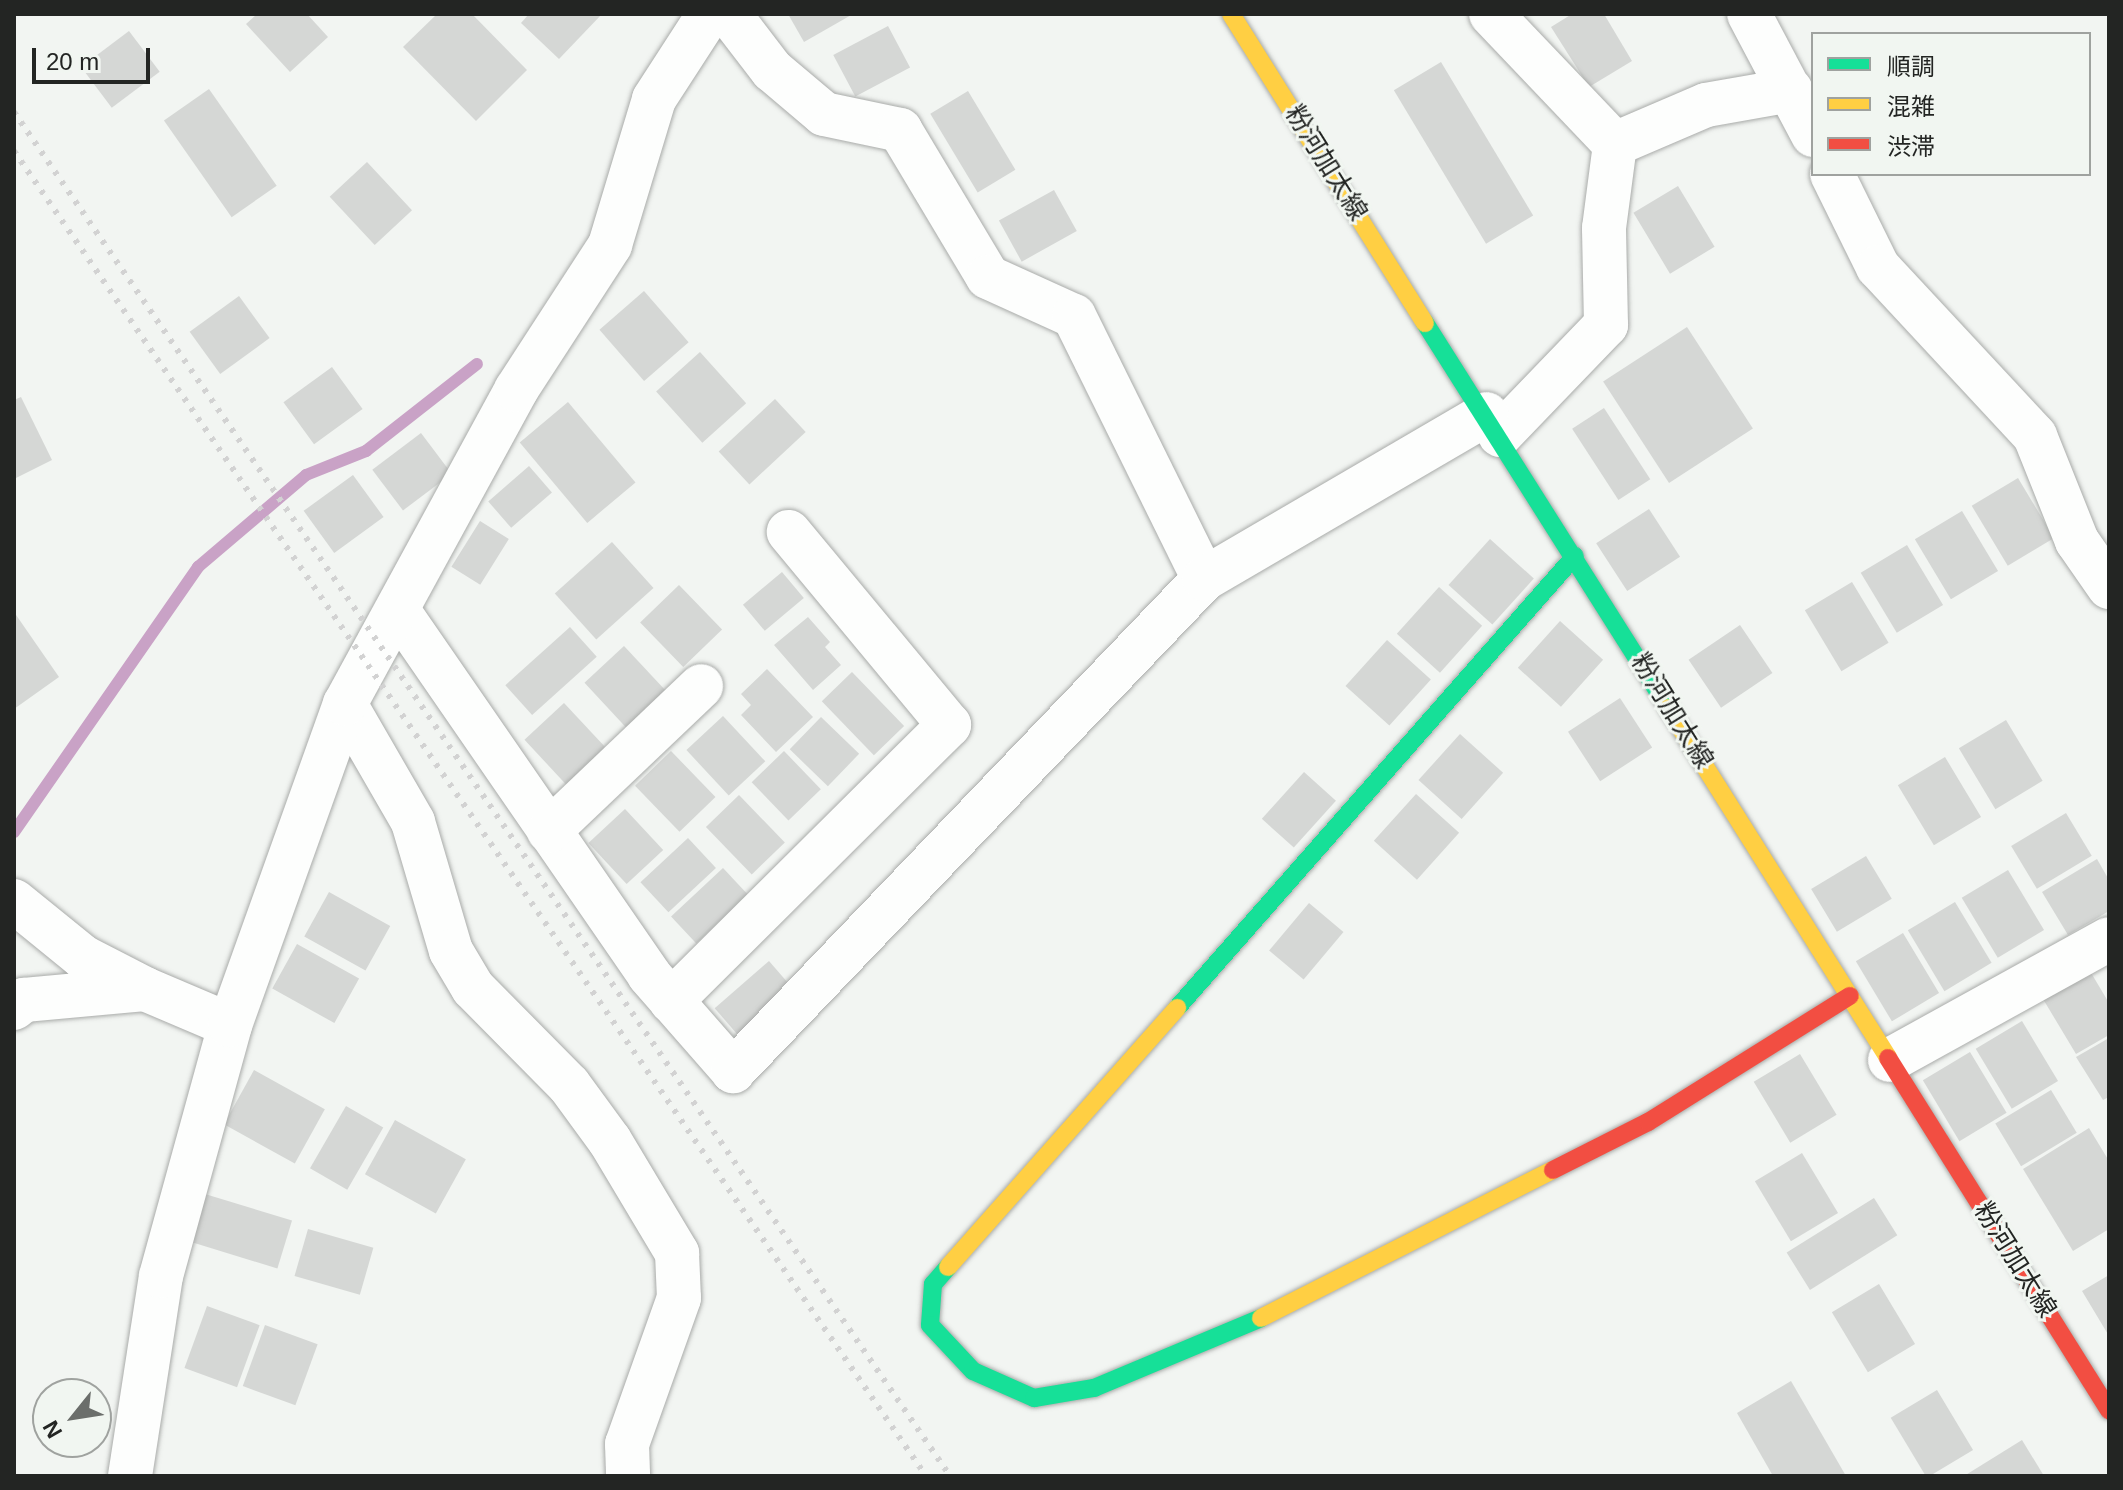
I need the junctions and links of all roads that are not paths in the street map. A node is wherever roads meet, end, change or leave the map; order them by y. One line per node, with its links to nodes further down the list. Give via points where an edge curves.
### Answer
1 (709, 14): 15 (street, via 654,99 610,245 516,390)
2 (729, 14): 13 (street, via 772,70 824,114 900,130 988,277 1074,316)
3 (1231, 14): 10 (street, 粉河加太線)
4 (1491, 14): 8 (street)
5 (1749, 14): 6 (street)
6 (1791, 90): 7 (street); 8 (street, via 1706,105)
7 (1811, 131)
8 (1615, 144): 10 (street, via 1604,228 1606,325)
9 (1833, 176): 14 (street, via 1878,267 2035,436 2077,541)
10 (1493, 425): 12 (street, 粉河加太線); 13 (street)
11 (789, 532): 23 (street, via 949,725)
12 (1575, 556): 22 (street, 粉河加太線); 22 (street, via 933,1284 930,1325 973,1371 1034,1398 1094,1388 1253,1322 1648,1122)
13 (1204, 579): 23 (street, via 733,1071)
14 (2109, 587)
15 (399, 612): 17 (street); 18 (street)
16 (701, 686): 18 (street)
17 (345, 704): 25 (street); 28 (street, via 413,822 451,951 473,988 569,1085 610,1141 677,1253 679,1298 627,1444)
18 (549, 831): 23 (street)
19 (14, 901): 21 (street, via 83,957)
20 (2109, 939): 26 (street)
21 (145, 989): 24 (street, via 24,1000); 25 (street)
22 (1850, 996): 26 (street, 粉河加太線)
23 (671, 1001)
24 (14, 1008)
25 (230, 1025): 29 (street, via 161,1276)
26 (1890, 1060): 27 (street, 粉河加太線)
27 (2109, 1410)
28 (625, 1474)
29 (130, 1476)

